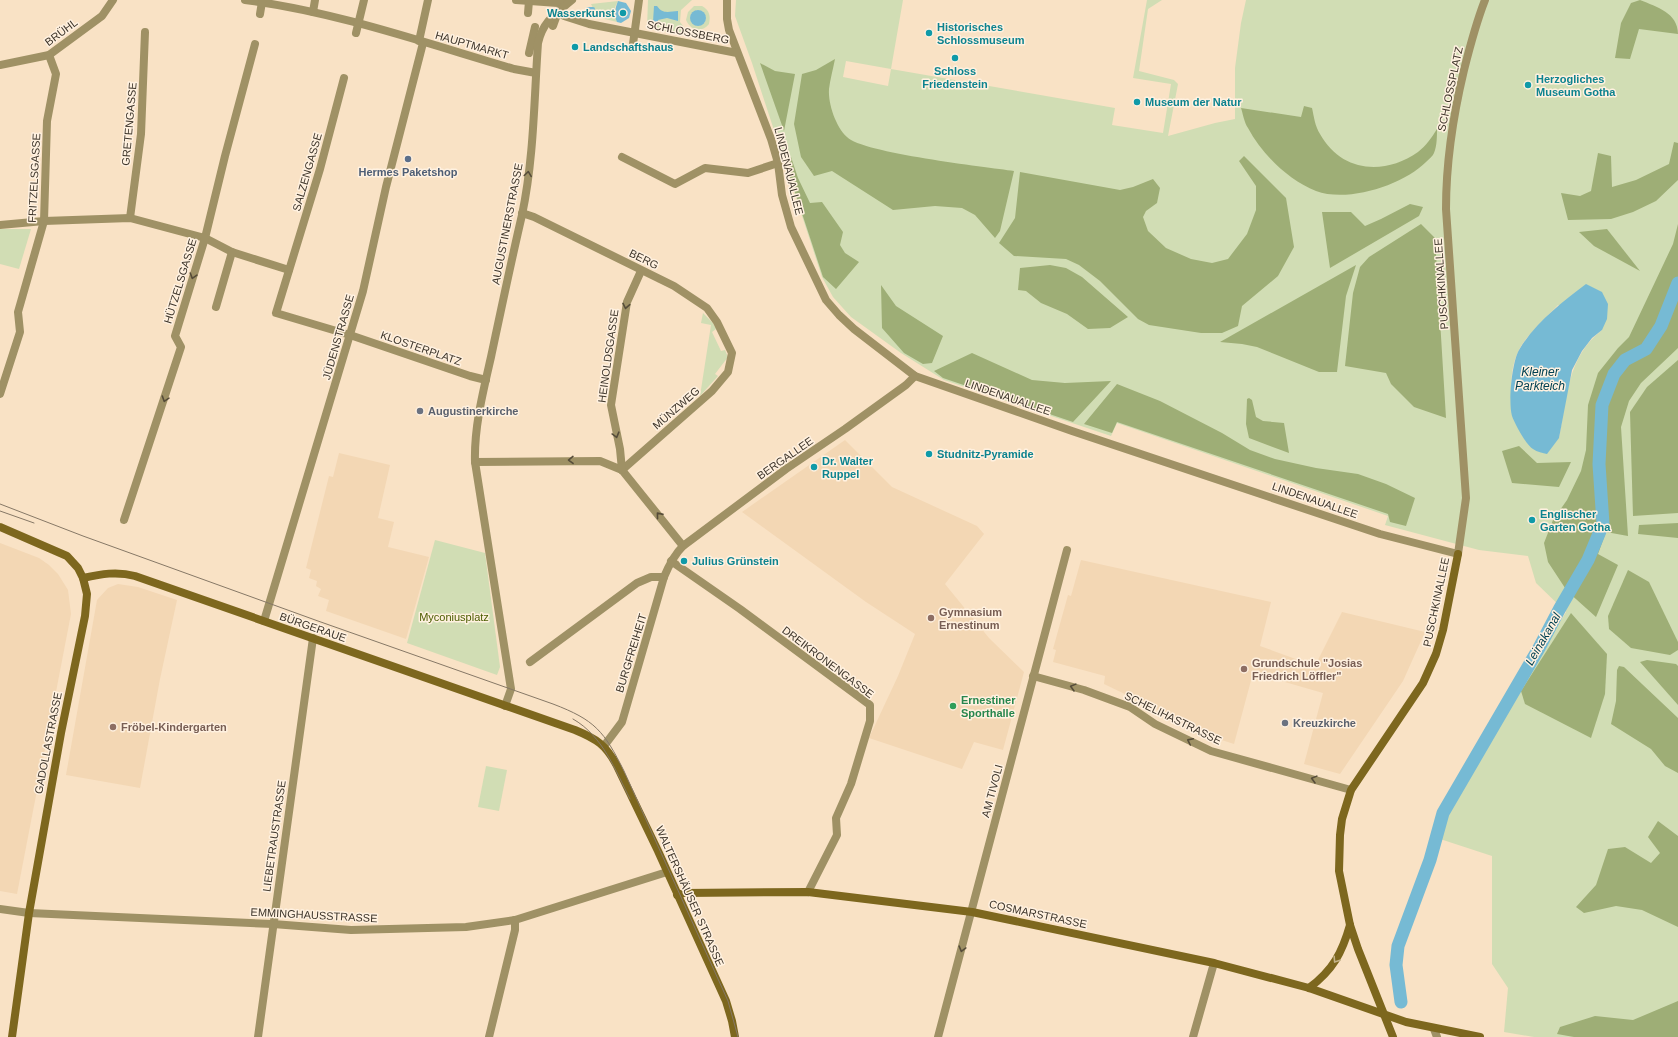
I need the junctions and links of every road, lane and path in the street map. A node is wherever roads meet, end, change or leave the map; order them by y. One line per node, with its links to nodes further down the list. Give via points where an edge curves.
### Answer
1 (113, 0): 29 (street, BRÜHL, via 102,16)
2 (245, 0): 11 (street, HAUPTMARKT)
3 (315, 0): 14 (street)
4 (364, 0): 17 (street)
5 (428, 0): 24 (street, HAUPTMARKT)
6 (516, 0): 12 (street)
7 (572, 0): 13 (street, AUGUSTINERSTRASSE)
8 (639, 0): 21 (street, SCHLOSSBERG)
9 (727, 0): 28 (street, LINDENAUALLEE, via 729,30)
10 (1485, 0): 36 (street, SCHLOSSPLATZ, via 1474,31 1458,96)
11 (262, 2): 14 (street, HAUPTMARKT); 16 (street)
12 (529, 2): 13 (street); 15 (street)
13 (561, 8): 18 (street); 21 (street, SCHLOSSBERG, via 589,24); 23 (street, AUGUSTINERSTRASSE, via 546,21)
14 (313, 12): 17 (street, HAUPTMARKT)
15 (528, 13)
16 (260, 14)
17 (358, 22): 22 (street); 24 (street, HAUPTMARKT)
18 (553, 26)
19 (535, 27): 23 (street)
20 (145, 32): 38 (street, GRETENGASSE, via 141,134)
21 (635, 32): 26 (street, SCHLOSSBERG); 28 (street, SCHLOSSBERG)
22 (356, 33)
23 (532, 41): 27 (street); 32 (street, AUGUSTINERSTRASSE)
24 (421, 42): 30 (street, HAUPTMARKT); 32 (street, HAUPTMARKT)
25 (255, 44): 41 (street, HÜTZELSGASSE)
26 (633, 44)
27 (529, 53)
28 (737, 53): 35 (street, LINDENAUALLEE, via 767,126)
29 (49, 55): 31 (street, BRÜHL); 39 (street, FRITZELSGASSE, via 56,74 47,121)
30 (420, 55): 46 (street, JÜDENSTRASSE)
31 (0, 65)
32 (536, 73): 37 (street, AUGUSTINERSTRASSE, one-way to 32, via 533,134)
33 (344, 78): 43 (street, SALZENGASSE)
34 (622, 157): 35 (street, via 674,184 704,168 748,174)
35 (778, 163): 48 (street, LINDENAUALLEE, via 782,195 791,227 826,300 854,329)
36 (1446, 184): 57 (street, PUSCHKINALLEE, via 1466,498)
37 (521, 216): 44 (street, BERG, via 534,217); 49 (street, AUGUSTINERSTRASSE)
38 (130, 218): 39 (street); 41 (street)
39 (44, 221): 40 (street); 50 (street, FRITZELSGASSE, via 18,312 20,332)
40 (0, 225)
41 (205, 238): 42 (street); 53 (street, HÜTZELSGASSE, one-way to 53, via 175,336 181,347)
42 (232, 252): 43 (street); 45 (street)
43 (290, 270): 46 (street, SALZENGASSE, via 276,314)
44 (641, 271): 47 (street, BERG, via 674,286 707,308); 52 (street, HEINOLDSGASSE, one-way to 52, via 627,302 611,405)
45 (216, 307)
46 (350, 335): 49 (street, KLOSTERPLATZ); 61 (street, JÜDENSTRASSE)
47 (732, 353): 52 (street, MÜNZWEG, via 728,372 712,391)
48 (915, 376): 55 (street, BERGALLEE); 57 (street, LINDENAUALLEE, via 1380,534)
49 (486, 380): 51 (street, AUGUSTINERSTRASSE, via 476,429)
50 (0, 394)
51 (475, 462): 52 (street, one-way to 51, via 600,460); 65 (street, via 511,689)
52 (622, 470): 55 (street, one-way to 52)
53 (124, 520)
54 (0, 527): 60 (street, via 67,556)
55 (683, 546): 58 (street, BERGALLEE)
56 (1067, 550): 64 (street, AM TIVOLI)
57 (1458, 554): 68 (street, PUSCHKINALLEE, via 1443,630 1434,660 1423,683)
58 (671, 561): 59 (street, BURGFREIHEIT); 70 (street, DREIKRONENGASSE, via 870,705 870,721 851,784 836,818 837,835)
59 (664, 577): 63 (street, via 651,577 637,584); 66 (street, BURGFREIHEIT, via 622,722)
60 (83, 578): 61 (street, BÜRGERAUE, via 108,573 126,574); 74 (street, GADOLLASTRASSE, via 87,594 85,616)
61 (264, 621): 62 (street, BÜRGERAUE)
62 (312, 638): 65 (street, BÜRGERAUE); 76 (street, LIEBETRAUSTRASSE)
63 (530, 662)
64 (1033, 676): 68 (street, SCHELIHASTRASSE, one-way to 64, via 1211,751 1155,724 1130,707 1084,690); 73 (street, AM TIVOLI)
65 (505, 706): 66 (street, BÜRGERAUE, via 587,735)
66 (604, 746): 67 (street, BÜRGERAUE)
67 (617, 766): 69 (street, WALTERSHÄUSER STRASSE)
68 (1351, 790): 77 (street, PUSCHKINALLEE, via 1342,819 1339,850 1339,871)
69 (667, 872): 71 (street, WALTERSHÄUSER STRASSE); 75 (street, EMMINGHAUSSTRASSE)
70 (808, 892): 71 (street, COSMARSTRASSE); 73 (street, COSMARSTRASSE)
71 (677, 895): 85 (street, WALTERSHÄUSER STRASSE, via 726,1001)
72 (0, 909): 74 (street, EMMINGHAUSSTRASSE)
73 (972, 912): 78 (street, COSMARSTRASSE); 86 (street, AM TIVOLI, one-way to 86)
74 (29, 913): 76 (street, EMMINGHAUSSTRASSE); 82 (street, GADOLLASTRASSE)
75 (515, 920): 76 (street, EMMINGHAUSSTRASSE, via 466,927 351,930); 84 (street, via 515,930)
76 (273, 924): 83 (street, LIEBETRAUSTRASSE)
77 (1350, 924): 79 (street, one-way to 79, via 1335,962 1328,972); 80 (street, PUSCHKINALLEE)
78 (1214, 963): 79 (street, COSMARSTRASSE); 87 (street)
79 (1309, 988): 80 (street, COSMARSTRASSE)
80 (1386, 1016): 81 (street, COSMARSTRASSE); 88 (street, PUSCHKINALLEE)
81 (1434, 1029): 89 (street); 90 (street, COSMARSTRASSE)
82 (12, 1037)
83 (258, 1037)
84 (489, 1037)
85 (735, 1037)
86 (938, 1037)
87 (1193, 1037)
88 (1393, 1037)
89 (1437, 1037)
90 (1480, 1037)

